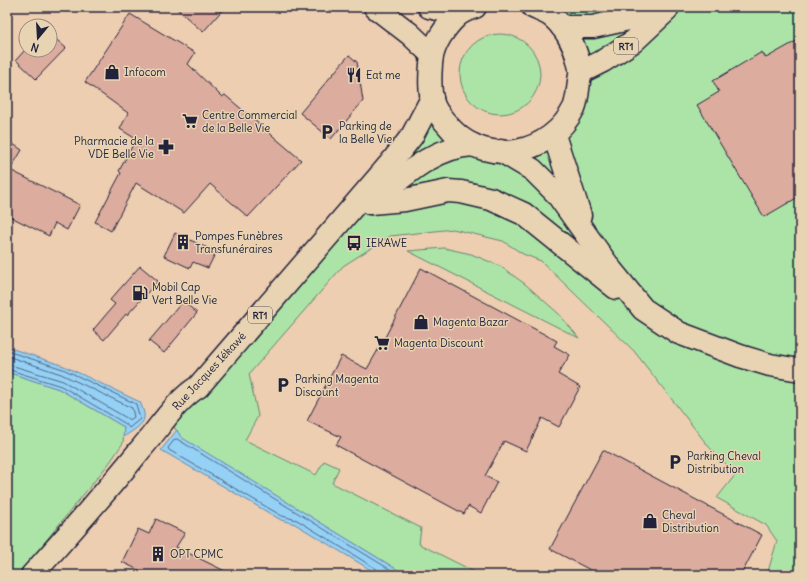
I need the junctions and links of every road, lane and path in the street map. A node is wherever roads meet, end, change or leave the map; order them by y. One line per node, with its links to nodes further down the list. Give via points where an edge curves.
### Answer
1 (376, 7): 7 (main road)
2 (429, 7): 5 (main road)
3 (533, 7): 6 (main road, via 550,16)
4 (667, 9): 6 (main road, RT1, via 594,27); 8 (main road, RT1, via 634,41)
5 (467, 10): 7 (main road, via 445,30)
6 (562, 27): 8 (main road, via 576,49)
7 (432, 54): 9 (main road)
8 (581, 72): 10 (main road, via 575,106)
9 (432, 98): 11 (main road, via 442,119 460,138); 15 (main road, RT1, via 412,136)
10 (554, 135): 12 (main road, via 539,144 514,152); 14 (main road)
11 (473, 145): 12 (main road); 13 (main road, RT1, via 460,146 436,154)
12 (501, 151): 14 (main road, via 533,170 557,194)
13 (371, 203): 15 (main road, RT1); 16 (main road, via 405,200 448,191 491,199 524,214)
14 (587, 235): 16 (main road)
15 (328, 236): 18 (main road, Rue Jacques Iékawé / RT1, via 198,387 168,416)
16 (643, 309): 17 (main road, via 678,333 740,356)
17 (800, 370)
18 (32, 575)

